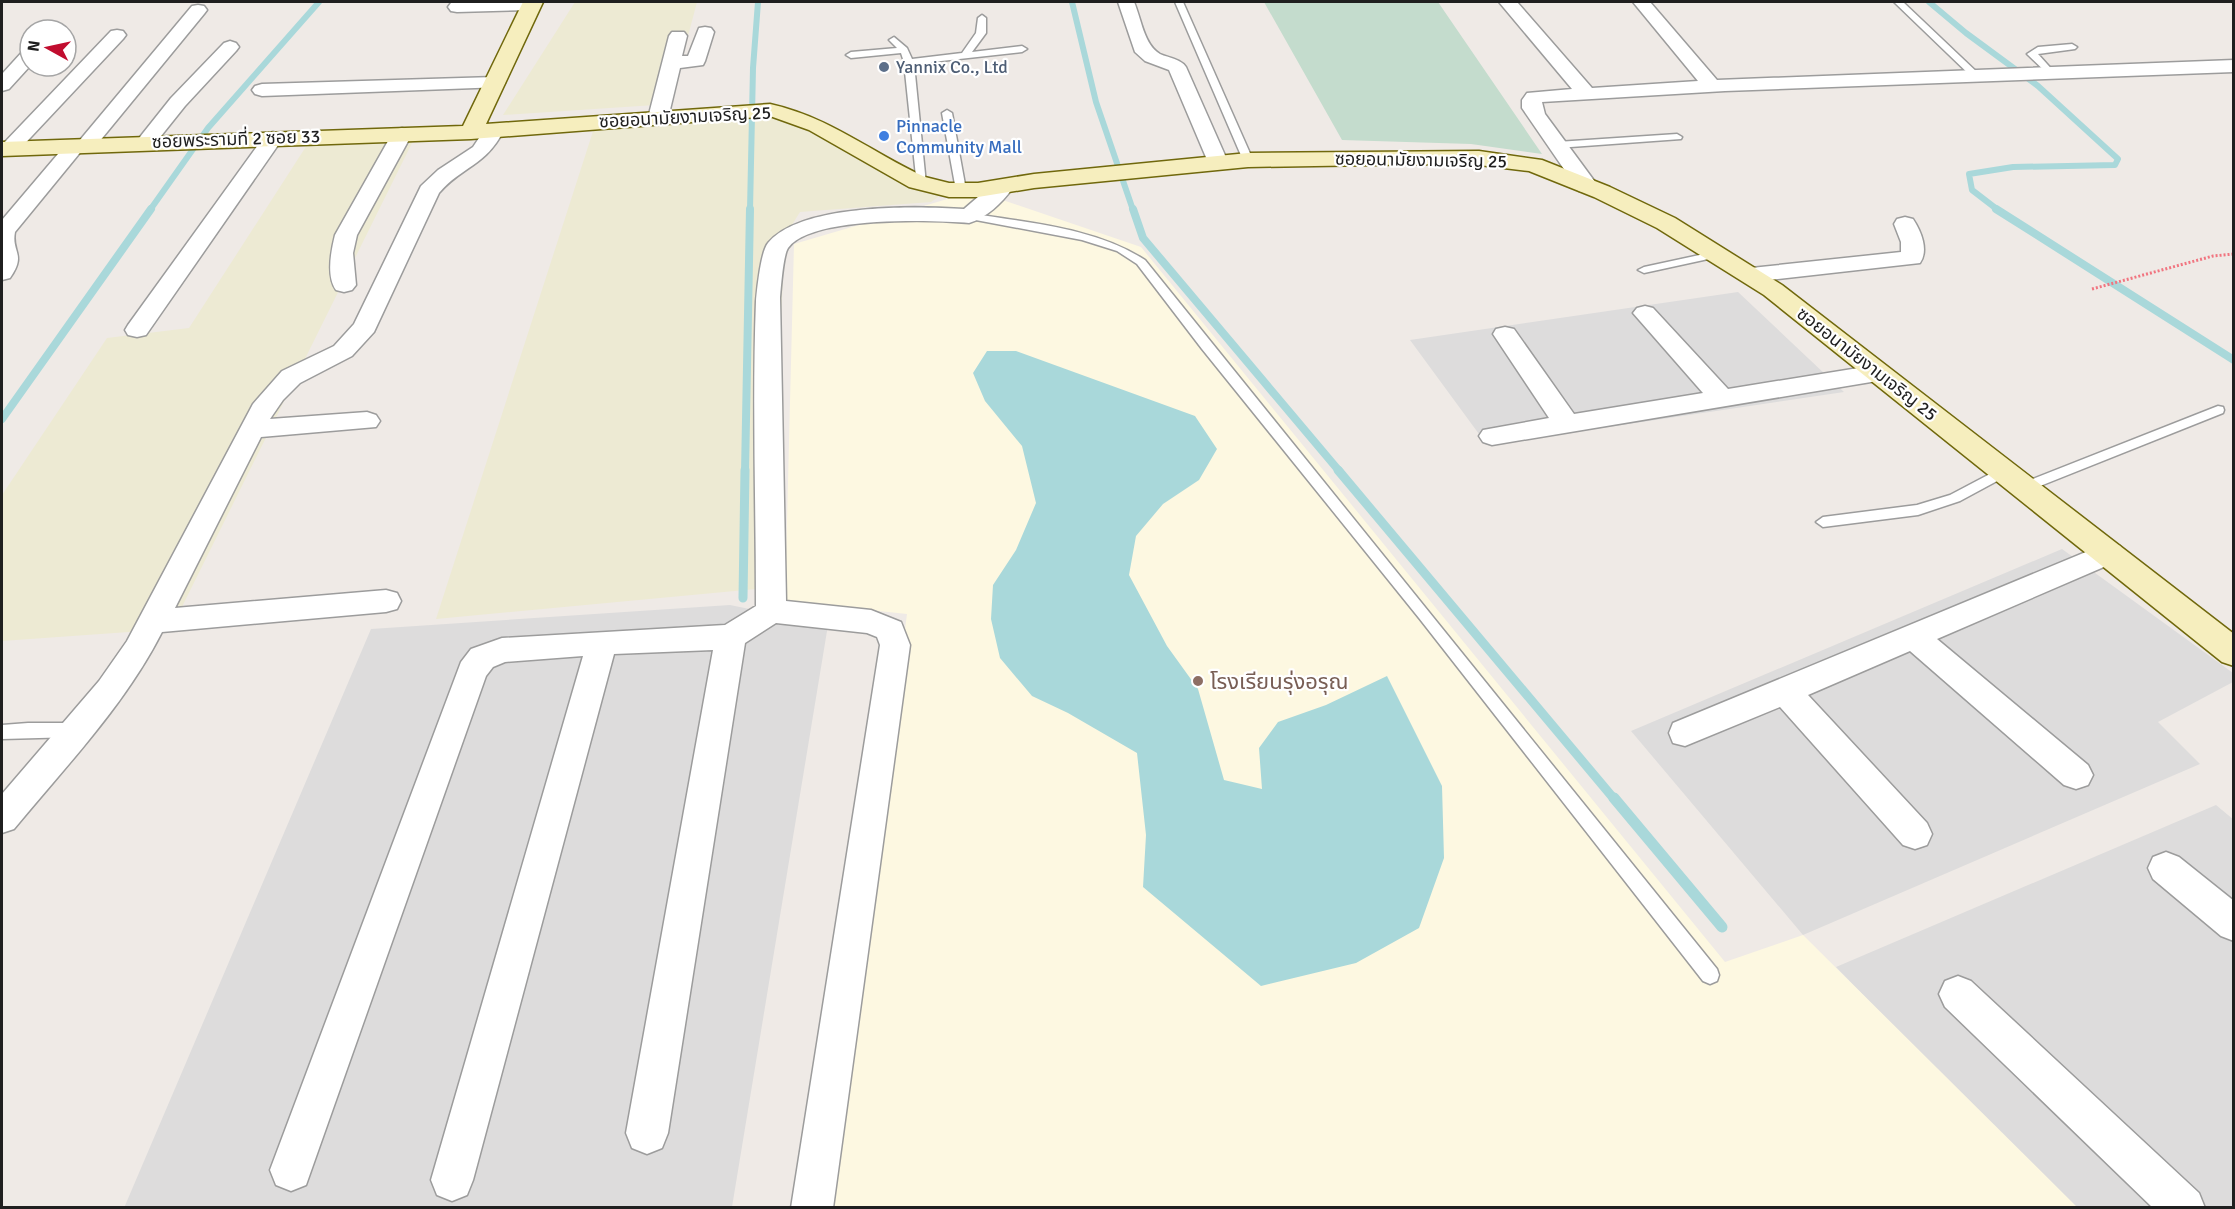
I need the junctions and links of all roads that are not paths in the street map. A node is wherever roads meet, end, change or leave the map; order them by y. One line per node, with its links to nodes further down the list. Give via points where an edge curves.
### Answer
1 (1126, 2): 43 (street, via 1142,48 1152,57 1177,67)
2 (1179, 2): 42 (lane)
3 (1508, 2): 30 (street)
4 (1641, 2): 28 (street)
5 (1898, 2): 25 (lane)
6 (532, 3): 7 (street); 26 (street)
7 (458, 7)
8 (198, 10): 39 (street)
9 (982, 18): 18 (lane, via 981,33)
10 (705, 32): 21 (street, via 696,61)
11 (117, 35): 41 (street)
12 (678, 36): 21 (street)
13 (894, 40): 16 (lane)
14 (230, 47): 38 (street)
15 (2072, 47): 24 (lane, via 2032,54)
16 (904, 50): 19 (lane); 20 (lane)
17 (1022, 50): 18 (lane)
18 (966, 54): 20 (lane)
19 (851, 55)
20 (909, 62): 45 (lane)
21 (671, 63): 32 (street)
22 (2234, 66): 24 (street)
23 (18, 68): 27 (street)
24 (2051, 75): 25 (street)
25 (1986, 76): 28 (street)
26 (495, 83): 29 (street); 34 (street)
27 (2, 85)
28 (1712, 86): 30 (street)
29 (262, 90)
30 (1586, 93): 40 (street, via 1542,95 1532,100 1535,115)
31 (947, 113): 45 (lane)
32 (658, 118): 33 (street, ซอยอนามัยงามเจริญ 25); 45 (street, ซอยอนามัยงามเจริญ 25, via 736,111 782,112)
33 (502, 129): 34 (street, ซอยอนามัยงามเจริญ 25); 65 (street, via 482,161 451,182 429,191 364,327 343,351 291,377 274,394)
34 (471, 132): 35 (street, ซอยพระรามที่ 2 ซอย 33)
35 (402, 134): 36 (street, ซอยพระรามที่ 2 ซอย 33); 56 (street, via 346,235 342,253)
36 (273, 138): 38 (street, ซอยพระรามที่ 2 ซอย 33); 58 (street)
37 (1677, 138): 40 (lane)
38 (146, 142): 39 (street, ซอยพระรามที่ 2 ซอย 33)
39 (81, 144): 41 (street, ซอยพระรามที่ 2 ซอย 33); 47 (street)
40 (1557, 145): 44 (street)
41 (5, 149)
42 (1248, 160): 43 (street, ซอยอนามัยงามเจริญ 25); 44 (street, ซอยอนามัยงามเจริญ 25, via 1479,158 1534,165)
43 (1218, 162): 46 (street, ซอยอนามัยงามเจริญ 25, via 1034,181)
44 (1587, 186): 52 (street, ซอยอนามัยงามเจริญ 25, via 1666,223)
45 (940, 187): 46 (street, ซอยอนามัยงามเจริญ 25); 49 (street)
46 (1001, 189): 50 (street)
47 (24, 207): 48 (street); 54 (street, via 4,231 2,240 8,262)
48 (2, 208)
49 (916, 213): 50 (street); 71 (street, via 820,223 789,235 776,247 768,298)
50 (969, 216): 86 (lane, via 1084,237 1121,249 1141,262)
51 (1905, 224): 55 (street, via 1912,242 1912,258)
52 (1718, 254): 53 (lane); 55 (street, ซอยอนามัยงามเจริญ 25)
53 (1644, 270)
54 (2, 273)
55 (1751, 275): 60 (street, ซอยอนามัยงามเจริญ 25)
56 (344, 285)
57 (1645, 313): 61 (street)
58 (137, 330)
59 (1505, 334): 64 (street)
60 (1876, 373): 61 (street); 67 (street, ซอยอนามัยงามเจริญ 25)
61 (1722, 398): 64 (street)
62 (2218, 410): 67 (lane)
63 (367, 421): 65 (street)
64 (1566, 424): 66 (street)
65 (252, 429): 72 (street)
66 (1492, 436)
67 (2015, 479): 68 (lane, via 1918,510); 69 (street, ซอยอนามัยงามเจริญ 25)
68 (1823, 522)
69 (2110, 553): 73 (street); 76 (street, ซอยอนามัยงามเจริญ 25)
70 (386, 601): 72 (street)
71 (771, 611): 74 (street); 91 (street, via 871,622 890,630 895,645)
72 (152, 621): 78 (street, via 110,690)
73 (1913, 636): 77 (street); 81 (street)
74 (731, 637): 75 (street); 88 (street)
75 (602, 643): 89 (street, via 502,650 482,658 472,671); 90 (street)
76 (2234, 653)
77 (1785, 691): 80 (street); 83 (street)
78 (76, 730): 79 (lane); 82 (street)
79 (2, 732)
80 (1685, 733)
81 (2076, 775)
82 (2, 818)
83 (1916, 834)
84 (2166, 868): 85 (street)
85 (2234, 924)
86 (1710, 975)
87 (1958, 994): 92 (street)
88 (647, 1133)
89 (291, 1170)
90 (452, 1180)
91 (812, 1208)
92 (2184, 1208)

